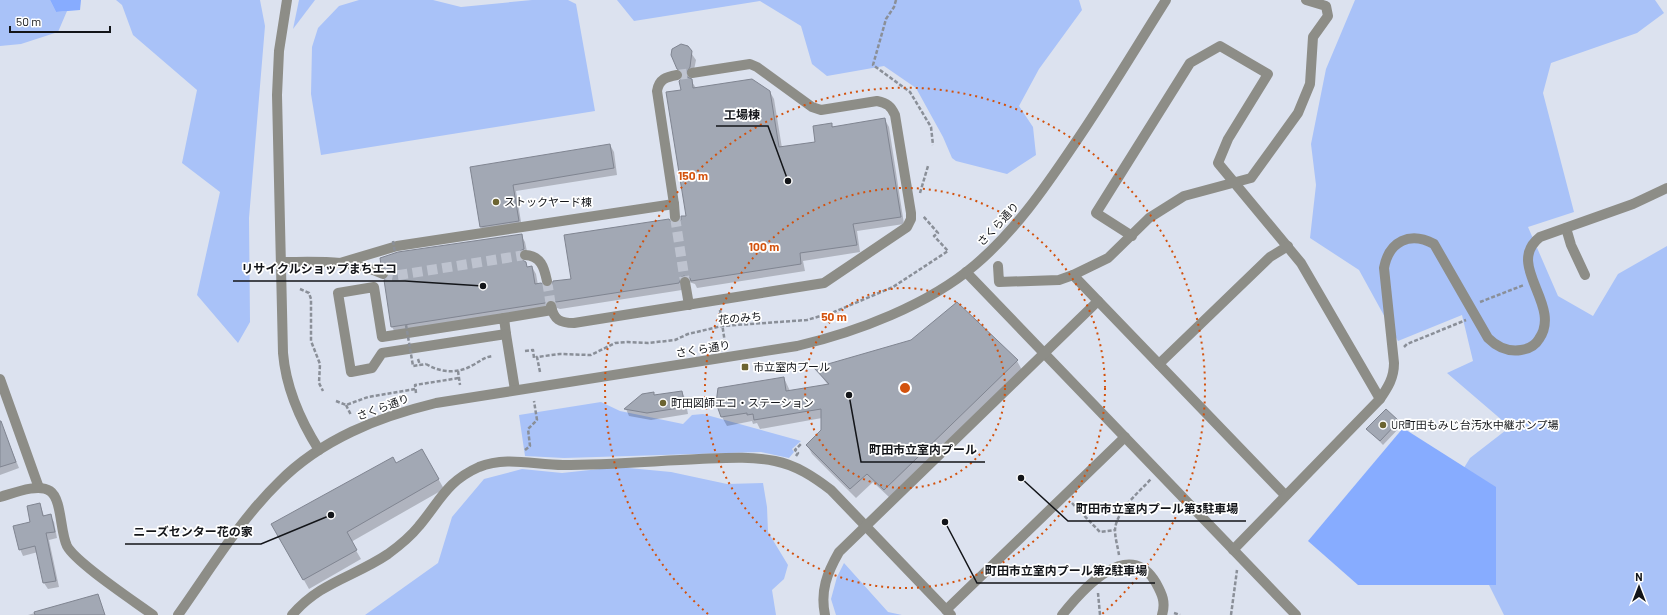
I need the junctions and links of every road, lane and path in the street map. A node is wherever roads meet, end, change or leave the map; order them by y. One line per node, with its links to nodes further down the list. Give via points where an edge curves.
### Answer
1 (287, 0): 21 (street, via 279,51 277,95)
2 (896, 0): 7 (path, via 886,19 872,66 910,92 931,127)
3 (1166, 0): 24 (street, さくら通り, via 1088,124 1038,197 997,244)
4 (1306, 0): 9 (street, via 1326,6 1328,16 1313,37 1310,84 1298,113 1251,178)
5 (692, 73): 34 (street, via 750,64 812,107 821,110 885,102 895,115 911,220 907,227 829,281)
6 (677, 75): 12 (street, via 662,79 657,91)
7 (933, 146)
8 (928, 166): 11 (path)
9 (1235, 182): 16 (street, via 1184,196 1149,218); 16 (street, via 1218,162 1228,139 1268,74 1220,46 1190,63 1096,213); 18 (street)
10 (1667, 188): 15 (street, via 1633,204)
11 (920, 195)
12 (674, 204): 14 (street); 22 (street, via 397,246)
13 (922, 210): 39 (path, 花のみち, via 924,218 938,233 934,236 948,250 893,287 834,312 807,320)
14 (675, 218)
15 (1566, 228): 27 (street); 57 (street, via 1540,237 1528,250 1528,267 1546,322 1537,342 1528,349 1516,350 1496,346 1488,338 1434,244 1416,238 1398,243 1386,258 1384,268 1394,363 1393,378)
16 (1132, 236): 26 (street, via 1108,258)
17 (392, 240): 19 (path, bridge)
18 (1288, 246): 48 (street, via 1270,257); 57 (street)
19 (394, 253)
20 (525, 255): 28 (street, via 532,255 543,265)
21 (281, 262): 22 (street); 63 (street, via 286,377 301,418)
22 (340, 263): 25 (street, via 370,268)
23 (998, 266): 26 (street, via 999,282 1059,280)
24 (966, 272): 44 (street); 55 (street, さくら通り, via 908,307 825,340)
25 (383, 274)
26 (1073, 275): 32 (street)
27 (1585, 275)
28 (547, 281)
29 (685, 282): 34 (street)
30 (1524, 284): 33 (path)
31 (300, 289): 56 (path, via 308,293 311,299 311,341 320,364 319,383)
32 (1098, 301): 44 (street); 48 (street)
33 (1474, 304)
34 (689, 305): 35 (street, via 574,323 558,321 551,308)
35 (504, 318): 40 (street); 40 (street, via 382,337 374,287 338,293 351,372 372,368 382,353)
36 (721, 319): 39 (path)
37 (1467, 319): 42 (path)
38 (406, 325): 49 (path, bridge, via 413,366)
39 (722, 326): 41 (path); 46 (path, 花のみち, via 688,334 675,340 615,343 591,355 560,354)
40 (506, 334): 55 (street)
41 (725, 343)
42 (1407, 344)
43 (525, 351): 46 (path, via 533,350 534,358)
44 (1044, 353): 62 (street); 70 (street)
45 (493, 356): 50 (path, via 483,357 466,369)
46 (537, 357): 51 (path)
47 (418, 359): 49 (path)
48 (1159, 364): 68 (street)
49 (420, 365): 50 (path, bridge)
50 (458, 371): 52 (path)
51 (540, 372)
52 (459, 378): 54 (path); 60 (path, via 415,385 416,391 368,397)
53 (0, 379): 66 (street)
54 (460, 385)
55 (515, 390): 63 (street, さくら通り, via 408,409 357,428)
56 (323, 392)
57 (1380, 400): 68 (street)
58 (534, 401): 64 (path, via 537,420 528,429 530,446)
59 (336, 402): 60 (path)
60 (346, 405): 61 (path)
61 (351, 415)
62 (1125, 437): 65 (street); 67 (street)
63 (319, 450): 77 (street, さくら通り, via 279,482 261,502)
64 (520, 455)
65 (1158, 472): 71 (path, via 1122,512); 72 (street)
66 (39, 488): 69 (street); 76 (street, via 49,490 56,496 64,539 76,558)
67 (1065, 495): 71 (path, via 1100,532); 75 (street)
68 (1285, 495): 72 (street)
69 (0, 497)
70 (865, 526): 75 (street); 78 (street, via 818,480 776,462 736,458 563,465 498,462 464,475 448,488 419,526 388,554 325,586 304,601); 79 (street, via 839,552 828,572 824,590)
71 (1115, 530): 73 (path)
72 (1236, 552): 83 (path); 84 (street)
73 (1121, 566): 74 (street); 82 (street, via 1133,565 1150,574 1164,598)
74 (1097, 578): 80 (street); 81 (path)
75 (948, 612)
76 (153, 615)
77 (178, 615)
78 (292, 615)
79 (825, 615)
80 (1062, 615)
81 (1100, 615)
82 (1162, 615)
83 (1231, 615)
84 (1296, 615)

